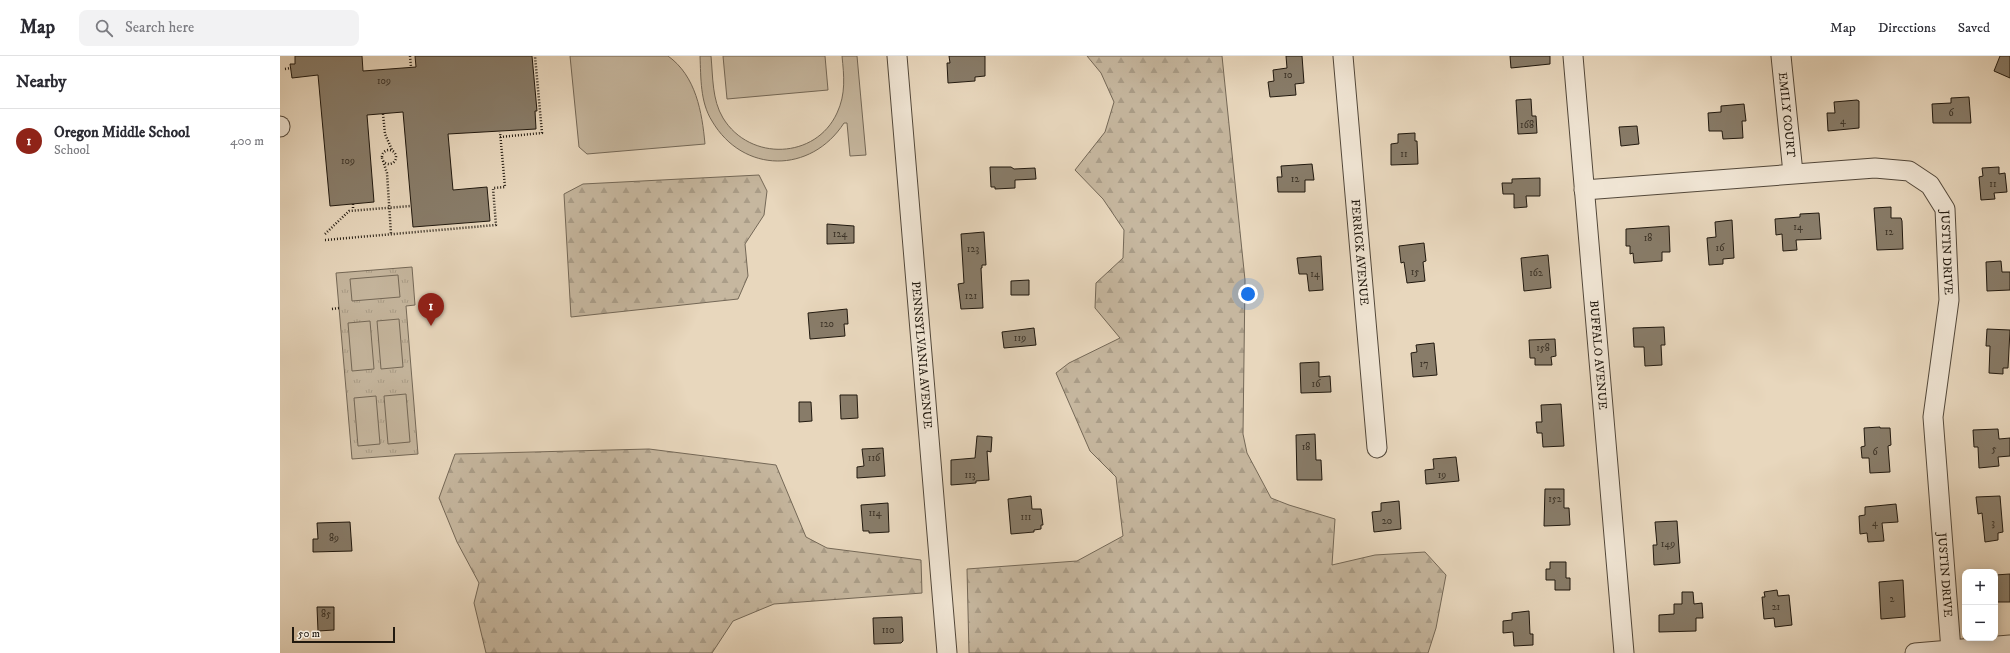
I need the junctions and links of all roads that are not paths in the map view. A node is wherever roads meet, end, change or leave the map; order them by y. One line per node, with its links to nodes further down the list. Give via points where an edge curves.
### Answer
1 (897, 56): 10 (street, PENNSYLVANIA AVENUE)
2 (1343, 56): 7 (street, FERRICK AVENUE)
3 (1573, 56): 6 (street, BUFFALO AVENUE)
4 (1781, 56): 5 (street, EMILY COURT)
5 (1793, 173): 6 (street, JUSTIN DRIVE); 9 (street, JUSTIN DRIVE, via 1875,168 1909,171 1930,185 1945,209 1949,300 1933,417)
6 (1584, 190): 11 (street, BUFFALO AVENUE)
7 (1377, 448)
8 (2010, 645): 9 (street)
9 (1951, 650): 12 (street)
10 (947, 653)
11 (1624, 653)
12 (1915, 653)

